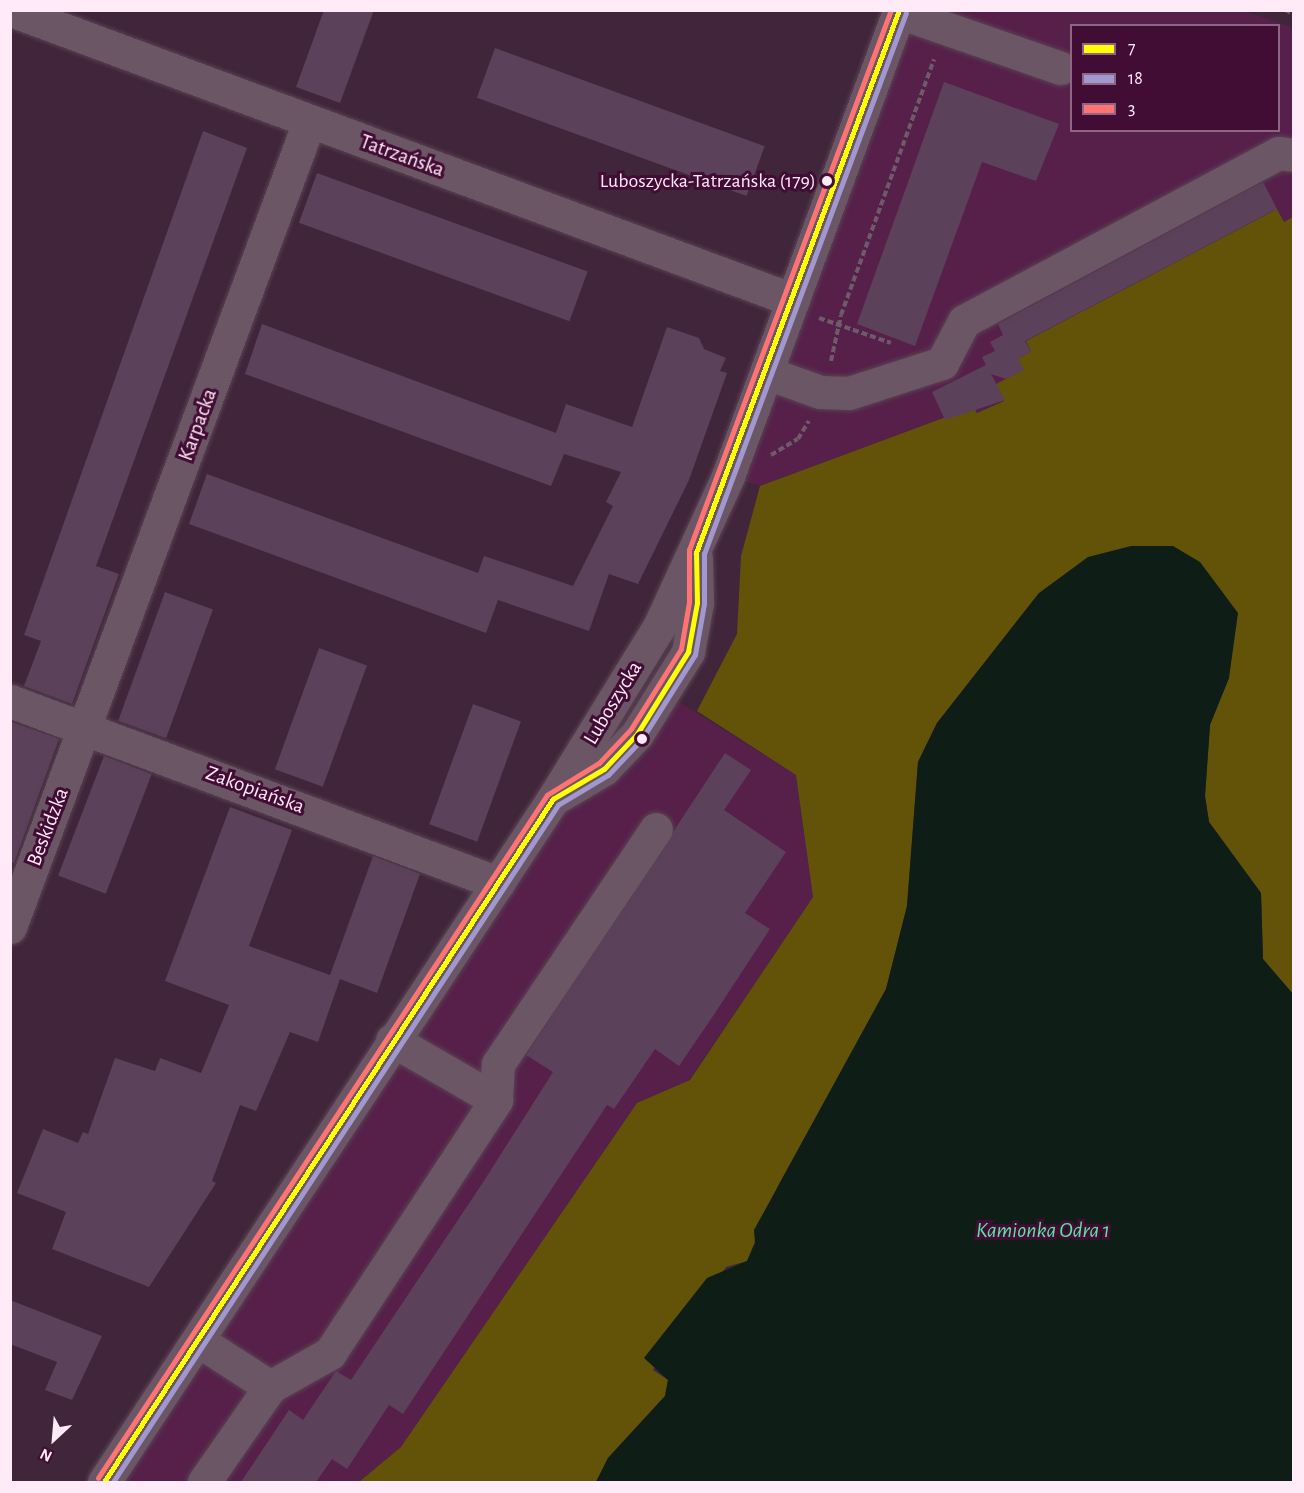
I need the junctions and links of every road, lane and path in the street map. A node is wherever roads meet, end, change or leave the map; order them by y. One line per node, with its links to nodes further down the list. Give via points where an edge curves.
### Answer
1 (12, 10): 7 (street, Tatrzańska)
2 (1285, 10): 4 (path)
3 (899, 11): 5 (street); 9 (street, Luboszycka)
4 (1293, 14)
5 (945, 28): 6 (street); 10 (path)
6 (1061, 68)
7 (309, 122): 9 (street, Tatrzańska); 16 (street, Karpacka)
8 (1293, 155): 13 (street, via 1278,153 964,321 942,363 849,393)
9 (803, 308): 10 (path); 12 (street, Luboszycka)
10 (841, 325): 11 (path); 13 (path)
11 (895, 344)
12 (767, 373): 13 (street); 18 (street, Luboszycka, via 696,553 614,705)
13 (820, 392): 14 (path, via 802,434)
14 (763, 462)
15 (10, 700): 16 (street, Zakopiańska)
16 (86, 728): 18 (street, Zakopiańska); 19 (street, Beskidzka)
17 (656, 829): 21 (street, via 498,1064)
18 (498, 883): 20 (street, Luboszycka)
19 (10, 927)
20 (392, 1040): 21 (street); 22 (street, Luboszycka)
21 (496, 1100): 23 (street, via 330,1353)
22 (199, 1341): 23 (street); 24 (street, Luboszycka)
23 (270, 1387): 25 (street)
24 (105, 1482)
25 (204, 1482)

